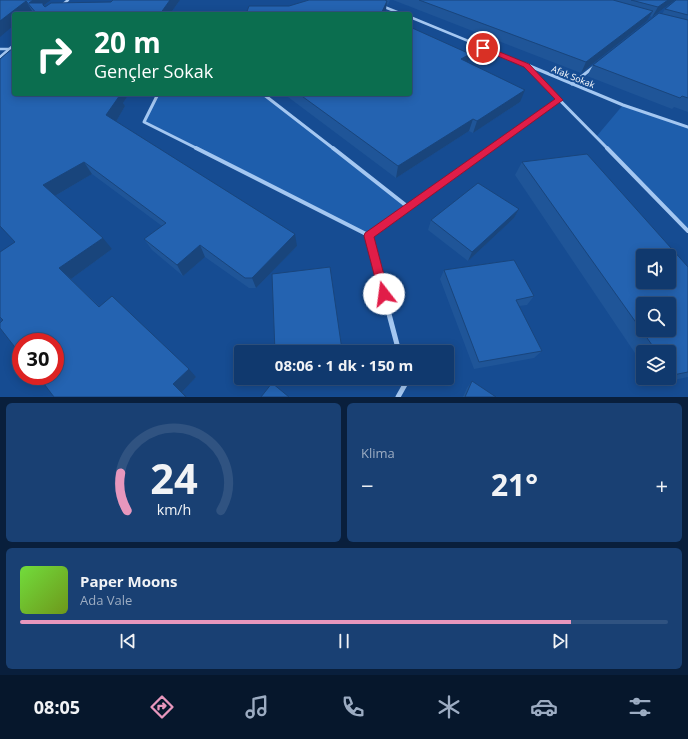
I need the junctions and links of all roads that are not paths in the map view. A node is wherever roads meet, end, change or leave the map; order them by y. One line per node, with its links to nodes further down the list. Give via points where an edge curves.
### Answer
1 (68, 0): 3 (street)
2 (376, 3): 4 (street)
3 (57, 9)
4 (397, 12)
5 (412, 18): 11 (street, Afak Sokak)
6 (12, 47): 8 (street)
7 (0, 49): 8 (street)
8 (9, 49): 9 (street)
9 (0, 57)
10 (597, 64): 12 (street)
11 (526, 66): 12 (street, Afak Sokak); 15 (street)
12 (572, 84): 16 (street, Afak Sokak)
13 (157, 96): 19 (street, via 144,122)
14 (266, 96): 17 (street)
15 (559, 100): 17 (street); 18 (street)
16 (688, 127)
17 (408, 207): 19 (street)
18 (688, 231)
19 (368, 236): 20 (street)
20 (397, 345)
21 (405, 385): 22 (street)
22 (398, 397)

